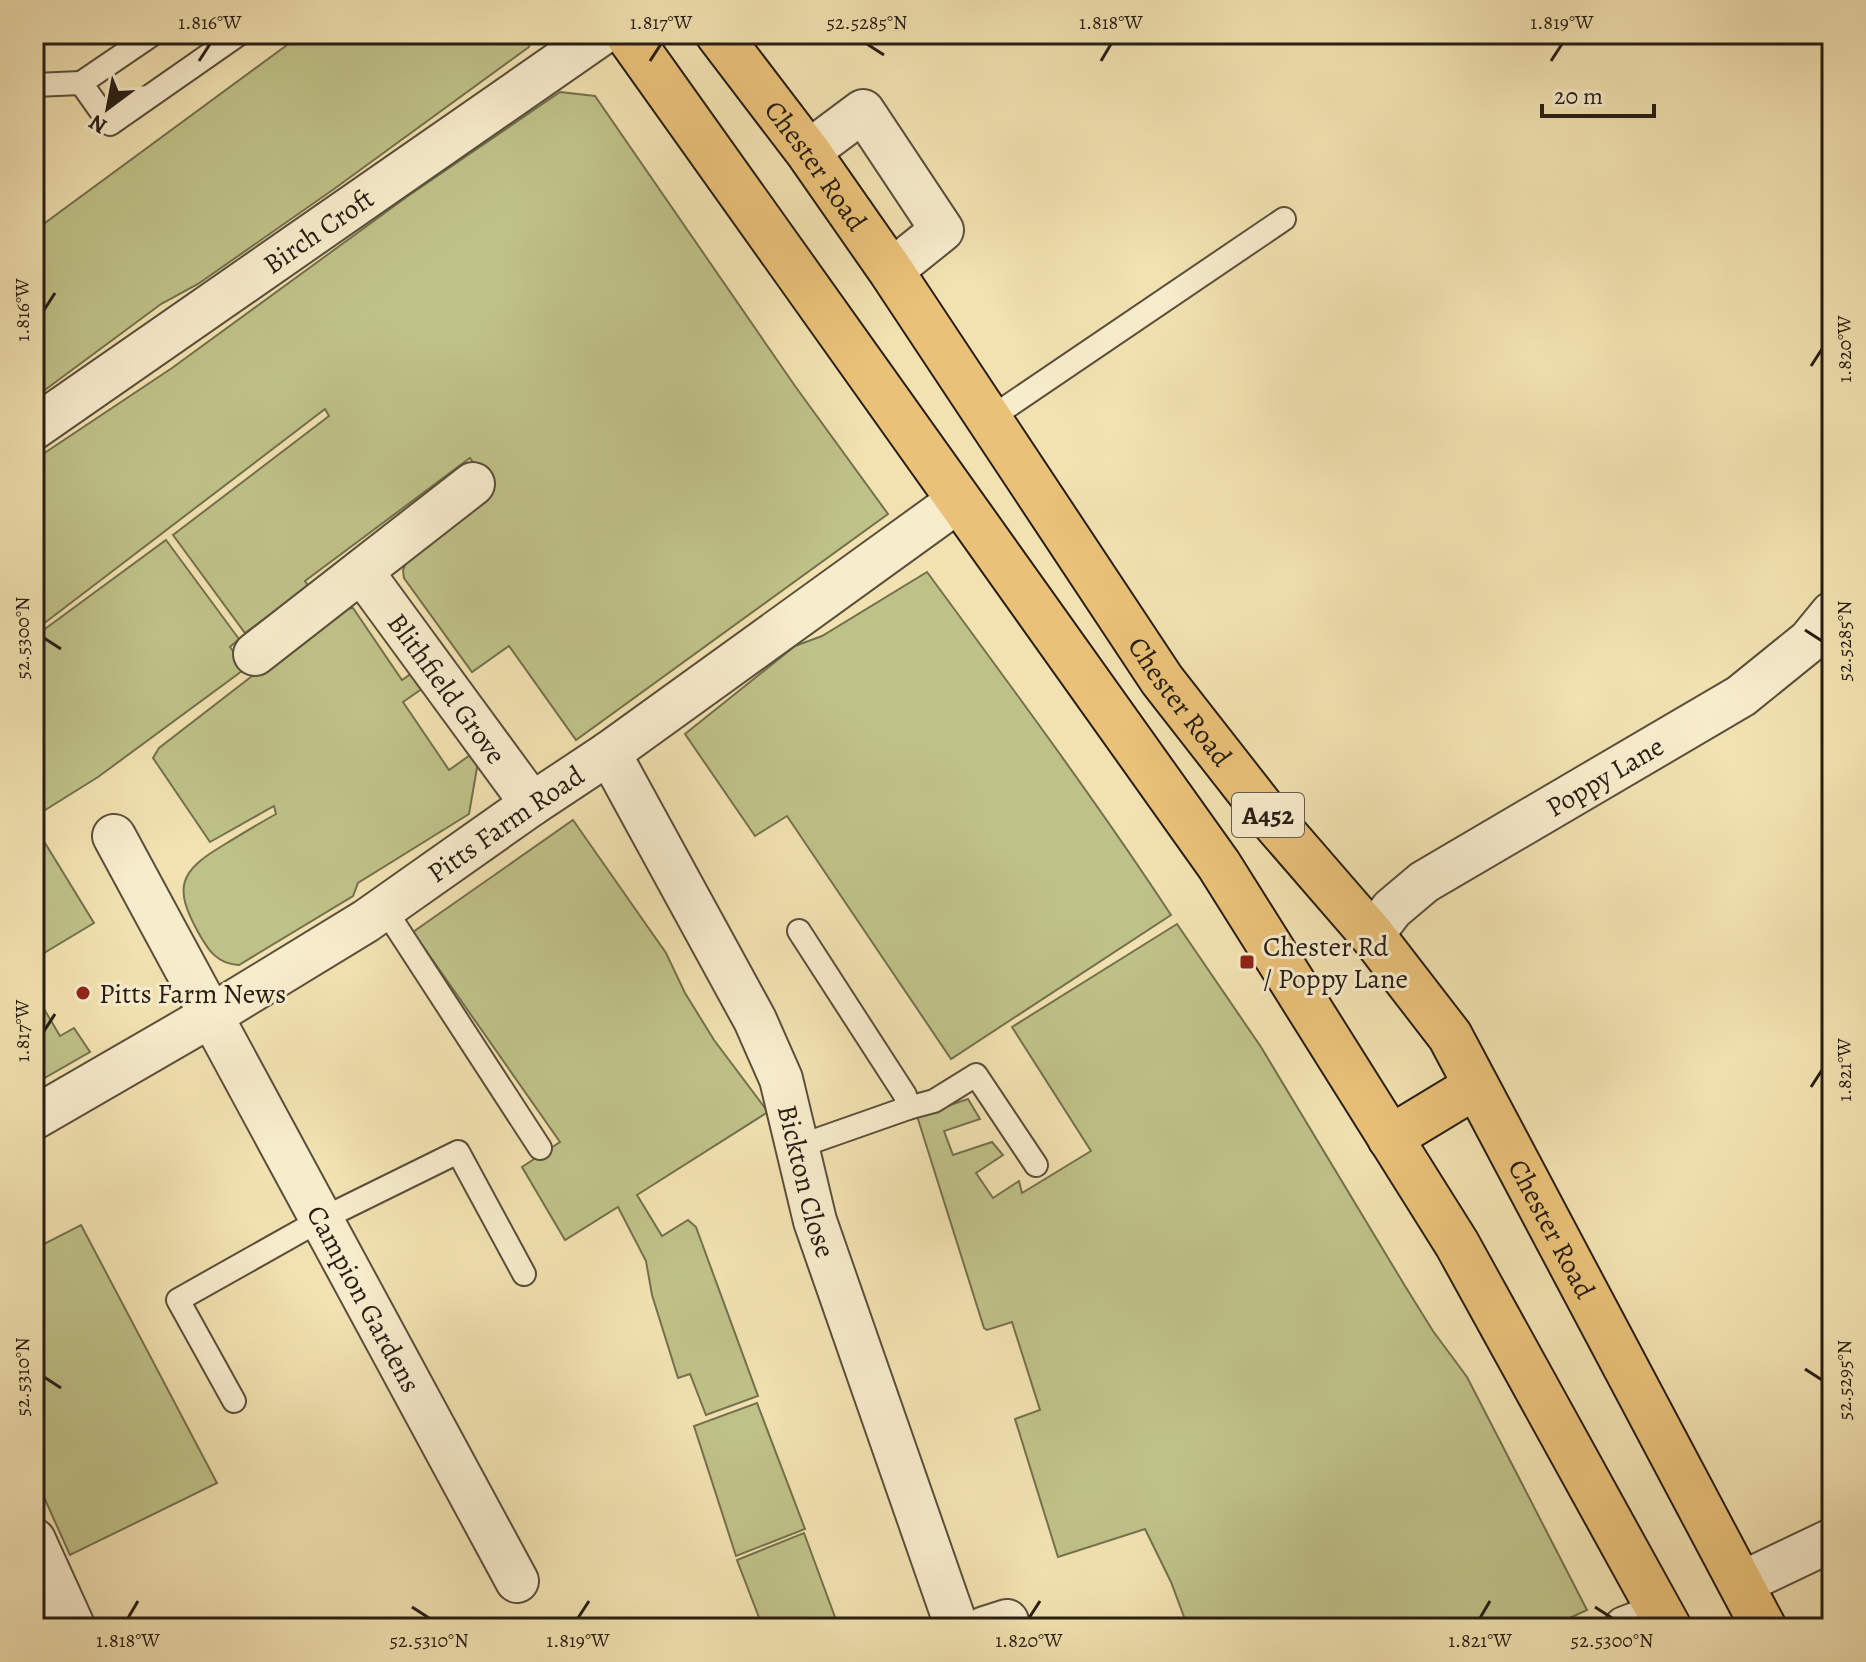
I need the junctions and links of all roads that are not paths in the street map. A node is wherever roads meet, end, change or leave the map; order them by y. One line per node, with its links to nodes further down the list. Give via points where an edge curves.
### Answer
1 (153, 34): 6 (lane)
2 (239, 34): 6 (lane, via 110,124)
3 (601, 34): 12 (street, Birch Croft)
4 (627, 34): 14 (highway, A452)
5 (718, 34): 8 (highway, Chester Road / A452)
6 (81, 83): 7 (lane)
7 (34, 85)
8 (808, 152): 10 (highway, Chester Road / A452); 10 (street, via 863,111 942,230)
9 (1284, 219): 11 (lane)
10 (891, 271): 11 (highway, Chester Road / A452)
11 (989, 419): 19 (highway, Chester Road / A452, via 1162,680)
12 (34, 428)
13 (473, 484): 15 (street)
14 (958, 501): 18 (street, Pitts Farm Road); 21 (highway, A452)
15 (362, 572): 17 (street); 20 (street, Blithfield Grove)
16 (1832, 613): 25 (street, Poppy Lane, via 1809,641 1741,696 1424,882)
17 (255, 654)
18 (609, 753): 20 (street, Pitts Farm Road); 31 (street, Bickton Close, via 755,1020 781,1079)
19 (1244, 784): 21 (highway); 25 (highway, Chester Road / A452)
20 (532, 804): 23 (street, Pitts Farm Road)
21 (1188, 822): 30 (highway, A452)
22 (114, 836): 26 (street, Campion Gardens)
23 (384, 908): 26 (street, Pitts Farm Road); 32 (lane)
24 (799, 931): 28 (lane, via 905,1095)
25 (1372, 935): 27 (highway, Chester Road / A452, via 1450,1036)
26 (212, 1015): 29 (street, Pitts Farm Road); 34 (street, Campion Gardens)
27 (1476, 1086): 30 (highway); 40 (highway, Chester Road / A452)
28 (908, 1108): 31 (lane); 33 (lane, via 934,1101 976,1075)
29 (34, 1118)
30 (1390, 1138): 41 (highway, A452, via 1457,1244)
31 (797, 1147): 43 (street, Bickton Close, via 815,1221)
32 (540, 1148)
33 (1036, 1165)
34 (322, 1219): 35 (lane, via 458,1152); 36 (lane, via 178,1300); 39 (street, Campion Gardens)
35 (524, 1274)
36 (234, 1401)
37 (34, 1540): 42 (street)
38 (1832, 1540): 40 (street)
39 (517, 1581)
40 (1742, 1583): 44 (highway, Chester Road / A452)
41 (1652, 1623)
42 (74, 1628)
43 (957, 1628)
44 (1764, 1628)

